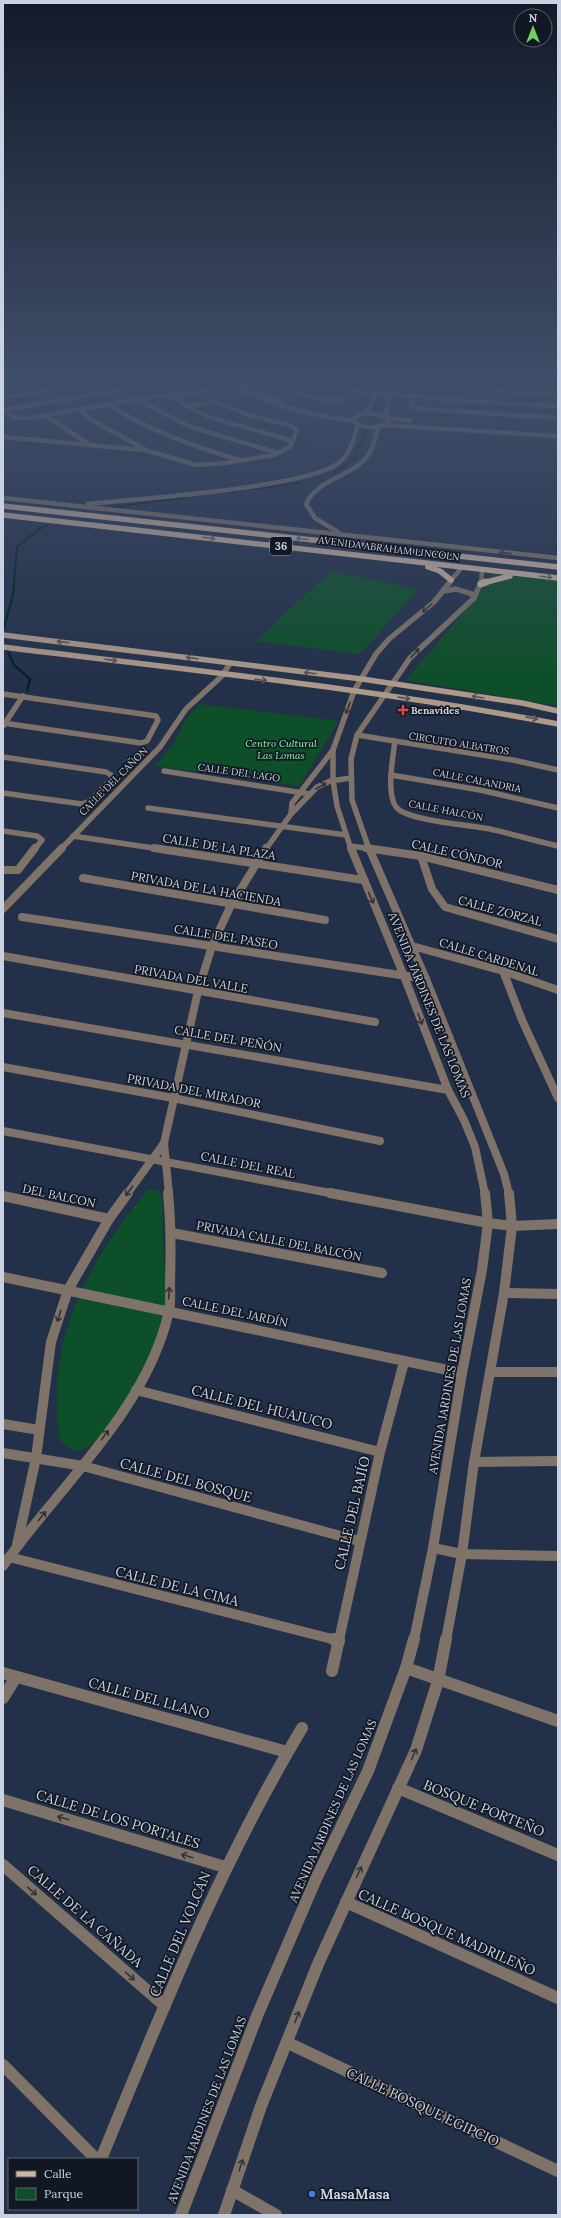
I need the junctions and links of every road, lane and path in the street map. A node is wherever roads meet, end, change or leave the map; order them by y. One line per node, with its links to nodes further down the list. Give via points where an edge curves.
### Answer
1 (285, 481): 7 (street)
2 (311, 481): 4 (street)
3 (331, 481): 4 (street)
4 (322, 485): 9 (street, via 308,498 308,510 323,525)
5 (3, 498): 7 (street)
6 (3, 506): 11 (main road, 36, one-way to 6)
7 (73, 506): 9 (street)
8 (3, 515): 13 (main road, AVENIDA ABRAHAM LINCOLN / 36, one-way to 13)
9 (344, 535): 10 (street)
10 (448, 546): 11 (main road); 12 (street, one-way to 10)
11 (462, 557): 14 (main road, 36); 15 (main road)
12 (558, 558)
13 (405, 559): 17 (main road, AVENIDA ABRAHAM LINCOLN / 36); 21 (main road, via 440,571)
14 (508, 562): 15 (main road); 16 (main road, 36)
15 (475, 565): 17 (main road); 18 (main road)
16 (558, 567)
17 (462, 568): 18 (main road, AVENIDA ABRAHAM LINCOLN / 36); 21 (street, AVENIDA JARDINES DE LAS LOMAS)
18 (482, 570): 19 (main road, AVENIDA ABRAHAM LINCOLN / 36); 22 (street)
19 (525, 574): 20 (main road, AVENIDA ABRAHAM LINCOLN / 36, one-way to 20); 22 (main road, via 494,579)
20 (558, 578)
21 (451, 580): 22 (street, via 464,586); 23 (street, AVENIDA JARDINES DE LAS LOMAS)
22 (481, 585): 24 (street, AVENIDA JARDINES DE LAS LOMAS)
23 (443, 591): 24 (street, via 462,589); 29 (street, AVENIDA JARDINES DE LAS LOMAS, one-way to 29, via 429,607 382,646)
24 (474, 598): 30 (street, AVENIDA JARDINES DE LAS LOMAS, one-way to 24, via 422,645)
25 (3, 635): 27 (main road, one-way to 25)
26 (3, 647): 28 (main road, one-way to 28)
27 (230, 663): 28 (street, CALLE DEL CAÑON); 29 (main road, one-way to 27)
28 (222, 675): 31 (main road, one-way to 31); 56 (street, CALLE DEL CAÑON, via 186,709 160,748)
29 (362, 679): 30 (main road); 31 (street, AVENIDA JARDINES DE LAS LOMAS)
30 (390, 683): 34 (street, AVENIDA JARDINES DE LAS LOMAS); 35 (main road, one-way to 30)
31 (354, 691): 34 (main road); 40 (street, AVENIDA JARDINES DE LAS LOMAS, one-way to 40)
32 (3, 694): 33 (street)
33 (23, 696): 36 (street); 36 (street, via 156,716 158,720 147,741 141,743)
34 (382, 696): 37 (main road, one-way to 37, via 475,708); 38 (street, AVENIDA JARDINES DE LAS LOMAS)
35 (558, 711)
36 (4, 724)
37 (558, 724)
38 (357, 735): 39 (street, CIRCUITO ALBATROS); 45 (street, AVENIDA JARDINES DE LAS LOMAS, via 351,759)
39 (395, 741): 42 (street, CIRCUITO ALBATROS); 44 (street, CALLE HALCÓN)
40 (333, 750): 46 (street, AVENIDA JARDINES DE LAS LOMAS); 47 (street)
41 (3, 757): 48 (street, via 106,772 112,779 89,802 82,804)
42 (558, 770)
43 (164, 771): 47 (street, CALLE DEL LAGO)
44 (391, 775): 51 (street, CALLE CALANDRIA, via 480,790); 58 (street, CALLE HALCÓN, via 394,803 406,813 481,827)
45 (351, 778): 46 (street); 59 (street, AVENIDA JARDINES DE LAS LOMAS, via 352,800)
46 (333, 780): 49 (street, one-way to 46, via 316,787); 55 (street, AVENIDA JARDINES DE LAS LOMAS, via 337,806)
47 (301, 792): 49 (street, CALLE DEL LAGO); 52 (street, via 292,804)
48 (3, 793)
49 (310, 794): 52 (street)
50 (148, 808): 53 (street)
51 (558, 808)
52 (290, 814): 53 (street)
53 (282, 828): 55 (street); 61 (street)
54 (3, 831): 62 (street, via 41,839 18,870)
55 (346, 835): 57 (street, AVENIDA JARDINES DE LAS LOMAS)
56 (73, 836): 61 (street, CALLE DE LA PLAZA); 67 (street, CALLE DEL CAÑON)
57 (350, 846): 59 (street, CALLE CÓNDOR); 64 (street, AVENIDA JARDINES DE LAS LOMAS)
58 (558, 846)
59 (369, 848): 60 (street, CALLE CÓNDOR); 72 (street, AVENIDA JARDINES DE LAS LOMAS)
60 (421, 856): 65 (street, CALLE CÓNDOR); 70 (street, CALLE ZORZAL, via 432,889 445,907)
61 (255, 864): 64 (street, CALLE DE LA PLAZA); 66 (street)
62 (3, 870)
63 (83, 878): 66 (street, PRIVADA DE LA HACIENDA)
64 (363, 880): 75 (street, AVENIDA JARDINES DE LAS LOMAS, one-way to 75)
65 (558, 890)
66 (231, 905): 69 (street, PRIVADA DE LA HACIENDA); 71 (street)
67 (3, 909)
68 (22, 917): 71 (street, CALLE DEL PASEO)
69 (326, 920)
70 (558, 939)
71 (212, 946): 75 (street, CALLE DEL PASEO); 78 (street)
72 (412, 946): 74 (street, CALLE CARDENAL); 76 (street, AVENIDA JARDINES DE LAS LOMAS)
73 (3, 956): 78 (street, PRIVADA DEL VALLE)
74 (503, 971): 77 (street, CALLE CARDENAL); 85 (street, via 525,1027)
75 (404, 976): 76 (street, CALLE DEL PASEO); 83 (street, AVENIDA JARDINES DE LAS LOMAS, one-way to 83)
76 (426, 979): 95 (street, AVENIDA JARDINES DE LAS LOMAS, via 504,1174 510,1199)
77 (558, 990)
78 (198, 991): 80 (street, PRIVADA DEL VALLE); 81 (street)
79 (3, 1013): 81 (street, CALLE DEL PEÑÓN)
80 (375, 1022)
81 (187, 1044): 83 (street, CALLE DEL PEÑÓN); 84 (street)
82 (3, 1067): 84 (street, PRIVADA DEL MIRADOR)
83 (448, 1090): 93 (street, AVENIDA JARDINES DE LAS LOMAS, via 475,1147 484,1185)
84 (173, 1098): 87 (street, PRIVADA DEL MIRADOR); 88 (street)
85 (558, 1098)
86 (3, 1131): 89 (street, CALLE DEL REAL)
87 (380, 1141)
88 (164, 1143): 89 (street); 90 (street)
89 (151, 1159): 90 (street, CALLE DEL REAL); 92 (street, one-way to 92)
90 (166, 1161): 93 (street, CALLE DEL REAL); 96 (street)
91 (3, 1196): 92 (street, DEL BALCON)
92 (109, 1219): 99 (street)
93 (488, 1223): 95 (street, CALLE DEL REAL); 106 (street, AVENIDA JARDINES DE LAS LOMAS, via 482,1270)
94 (558, 1224): 95 (street, CALLE DEL REAL)
95 (512, 1226): 100 (street, AVENIDA JARDINES DE LAS LOMAS)
96 (172, 1233): 97 (street, PRIVADA CALLE DEL BALCÓN); 102 (street, one-way to 96)
97 (382, 1273)
98 (3, 1276): 99 (street, CALLE DEL JARDÍN)
99 (68, 1290): 102 (street, CALLE DEL JARDÍN); 109 (street, one-way to 109, via 51,1342)
100 (504, 1293): 101 (street); 104 (street, AVENIDA JARDINES DE LAS LOMAS)
101 (558, 1294)
102 (169, 1310): 103 (street, CALLE DEL JARDÍN); 107 (street, via 157,1350)
103 (404, 1362): 106 (street, CALLE DEL JARDÍN); 110 (street, CALLE DEL BAJÍO)
104 (490, 1372): 105 (street); 114 (street, AVENIDA JARDINES DE LAS LOMAS)
105 (558, 1372)
106 (462, 1373): 118 (street, AVENIDA JARDINES DE LAS LOMAS)
107 (136, 1390): 110 (street, CALLE DEL HUAJUCO); 115 (street, one-way to 107)
108 (3, 1424): 109 (street)
109 (39, 1430): 112 (street)
110 (380, 1452): 116 (street, CALLE DEL BAJÍO)
111 (3, 1453): 112 (street, CALLE DEL BOSQUE)
112 (36, 1458): 115 (street, CALLE DEL BOSQUE); 117 (street)
113 (558, 1461): 114 (street)
114 (474, 1462): 119 (street, AVENIDA JARDINES DE LAS LOMAS)
115 (83, 1466): 116 (street, CALLE DEL BOSQUE); 117 (street, one-way to 115)
116 (360, 1541): 123 (street, CALLE DEL BAJÍO)
117 (17, 1546): 121 (street)
118 (433, 1548): 119 (street); 124 (street, AVENIDA JARDINES DE LAS LOMAS, via 416,1633)
119 (462, 1554): 120 (street); 128 (street, AVENIDA JARDINES DE LAS LOMAS)
120 (558, 1556)
121 (9, 1557): 122 (street); 123 (street, CALLE DE LA CIMA)
122 (3, 1566)
123 (339, 1641): 125 (street, CALLE DEL BAJÍO)
124 (406, 1668): 128 (street); 147 (street, AVENIDA JARDINES DE LAS LOMAS, via 368,1771 316,1879 257,2016)
125 (332, 1671)
126 (3, 1674): 127 (street, CALLE DEL LLANO)
127 (16, 1677): 129 (street); 132 (street, CALLE DEL LLANO)
128 (438, 1681): 130 (street); 133 (street, AVENIDA JARDINES DE LAS LOMAS, one-way to 128, via 416,1750)
129 (3, 1698)
130 (558, 1721)
131 (302, 1728): 132 (street, CALLE DEL VOLCÁN)
132 (287, 1752): 137 (street, CALLE DEL VOLCÁN)
133 (398, 1788): 135 (street, BOSQUE PORTEÑO); 138 (street, AVENIDA JARDINES DE LAS LOMAS, one-way to 133)
134 (3, 1800): 137 (street, CALLE DE LOS PORTALES, one-way to 134)
135 (558, 1854)
136 (3, 1865): 140 (street, CALLE DE LA CAÑADA, one-way to 140)
137 (225, 1867): 140 (street, CALLE DEL VOLCÁN)
138 (346, 1902): 139 (street, CALLE BOSQUE MADRILEÑO); 141 (street, AVENIDA JARDINES DE LAS LOMAS, one-way to 138, via 318,1964)
139 (558, 1998)
140 (164, 2006): 144 (street, CALLE DEL VOLCÁN)
141 (288, 2043): 145 (street, CALLE BOSQUE EGIPCIO); 146 (street, AVENIDA JARDINES DE LAS LOMAS, one-way to 141, via 261,2106)
142 (3, 2065): 143 (street)
143 (95, 2158)
144 (101, 2158)
145 (558, 2171)
146 (232, 2190): 148 (street, AVENIDA JARDINES DE LAS LOMAS); 149 (street)
147 (180, 2215)
148 (224, 2215)
149 (276, 2215)

